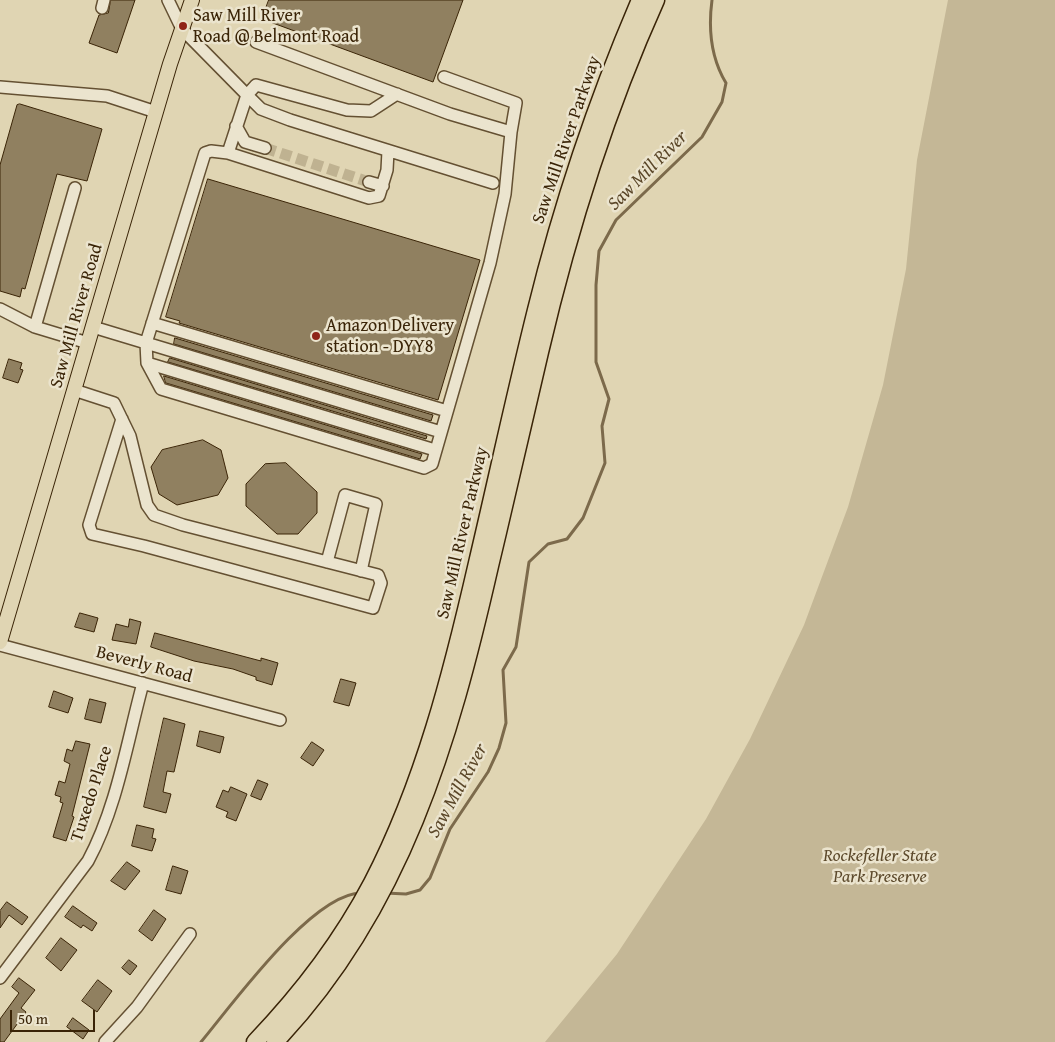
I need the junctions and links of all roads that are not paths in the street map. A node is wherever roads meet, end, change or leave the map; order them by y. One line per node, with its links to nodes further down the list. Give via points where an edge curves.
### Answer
1 (168, 0): 5 (street)
2 (192, 0): 5 (main road, Saw Mill River Road)
3 (640, 0): 38 (highway, Saw Mill River Parkway, via 595,112 554,239 464,618 433,730)
4 (656, 0): 38 (highway, Saw Mill River Parkway, via 611,111 580,204 549,314 458,696 426,794)
5 (182, 29): 10 (street); 11 (main road, Saw Mill River Road)
6 (256, 42): 9 (street)
7 (444, 77): 13 (street, via 516,103)
8 (0, 87): 11 (street, via 107,96)
9 (396, 94): 10 (street, via 371,110 347,110 266,86 256,85); 13 (street)
10 (247, 96): 12 (street); 15 (street, via 261,109)
11 (156, 112): 24 (main road, Saw Mill River Road)
12 (236, 126): 14 (street, via 245,142); 16 (street)
13 (511, 132): 29 (street, via 505,194 492,254)
14 (265, 148)
15 (388, 150): 18 (street); 19 (street)
16 (228, 153): 19 (street, via 369,198 379,196); 22 (street, via 205,153)
17 (369, 182): 19 (street)
18 (493, 183)
19 (383, 186)
20 (74, 188): 23 (street)
21 (0, 309): 23 (street)
22 (152, 323): 26 (street); 29 (street)
23 (35, 327): 25 (street)
24 (93, 327): 25 (main road, Saw Mill River Road); 26 (street)
25 (88, 343): 28 (main road, Saw Mill River Road)
26 (146, 343): 27 (street); 31 (street)
27 (147, 363): 32 (street); 32 (street, via 161,388 418,467 432,464)
28 (74, 390): 30 (street, via 114,403); 35 (main road, Saw Mill River Road)
29 (447, 411): 31 (street)
30 (122, 419): 33 (street, via 130,436 146,505 154,514 183,525); 34 (street, via 89,524 92,534 373,608 381,583 378,575)
31 (441, 432): 32 (street)
32 (436, 450)
33 (327, 562): 34 (street); 34 (street, via 346,495 376,504)
34 (362, 570)
35 (0, 644): 36 (street, Beverly Road)
36 (142, 683): 37 (street, Beverly Road); 40 (street, Tuxedo Place, via 97,845 88,862)
37 (280, 720)
38 (380, 882): 42 (highway, Saw Mill River Parkway, via 306,985); 43 (highway, Saw Mill River Parkway, via 372,912 330,976)
39 (190, 934): 41 (street, via 137,1007)
40 (0, 978)
41 (104, 1042)
42 (255, 1042)
43 (275, 1042)

